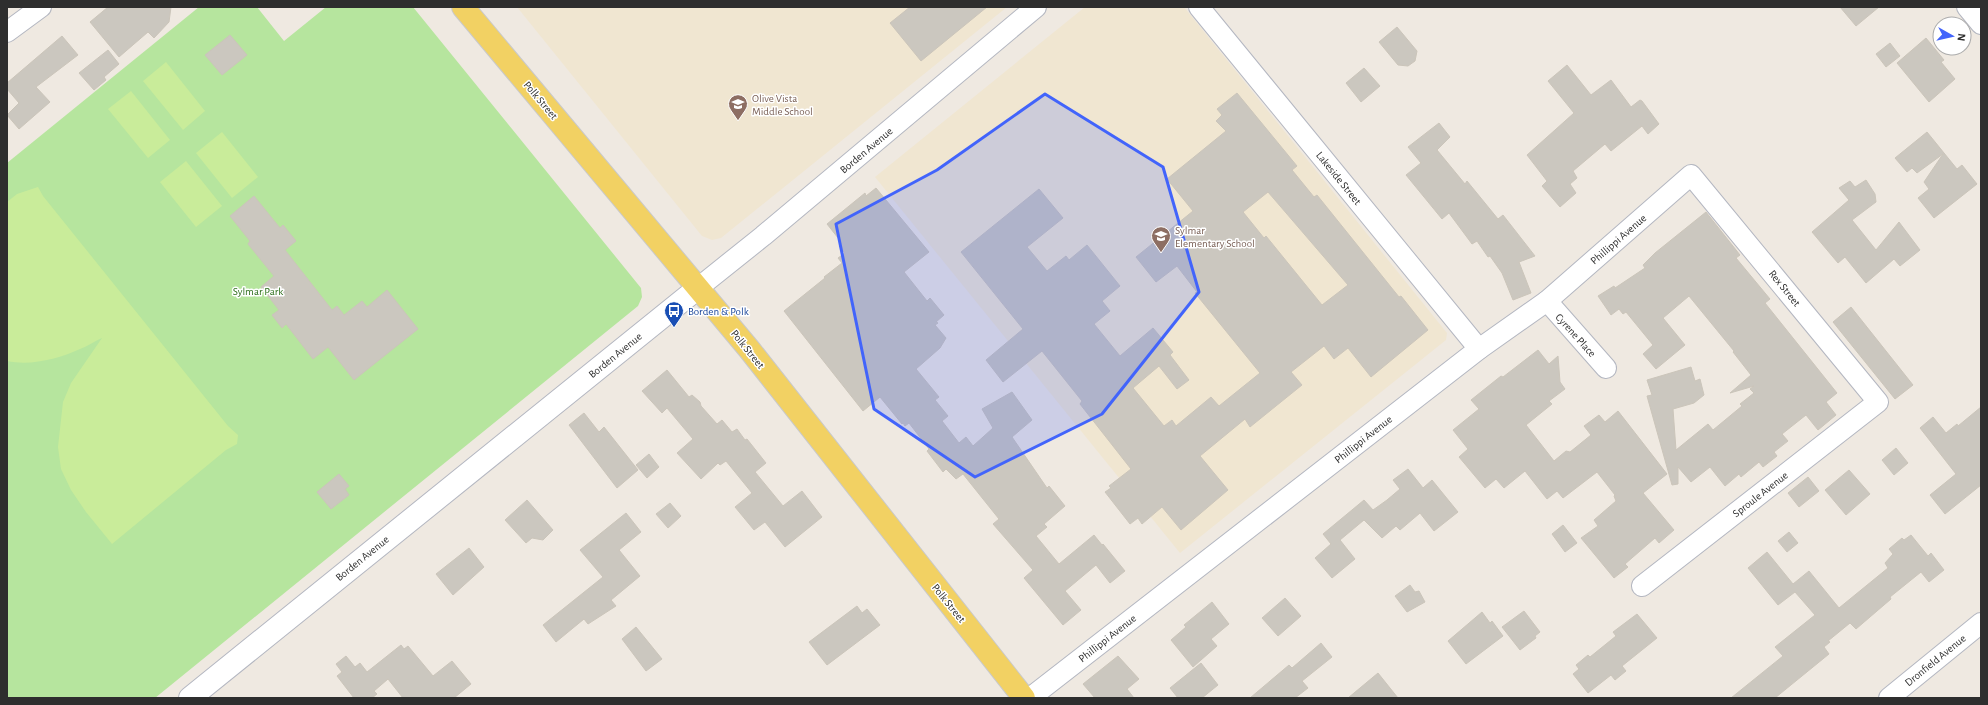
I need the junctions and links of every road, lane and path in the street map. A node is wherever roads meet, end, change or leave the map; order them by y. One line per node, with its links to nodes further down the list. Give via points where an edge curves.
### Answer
1 (41, 7): 7 (street)
2 (462, 7): 9 (main road, Polk Street)
3 (1036, 7): 9 (street, Borden Avenue, via 764,236)
4 (1199, 7): 11 (street, Lakeside Street)
5 (1967, 7): 6 (street)
6 (1981, 24)
7 (7, 32)
8 (1691, 175): 10 (street, Phillippi Avenue); 13 (street, Rex Street)
9 (698, 288): 16 (street, Borden Avenue); 17 (main road, Polk Street)
10 (1547, 301): 11 (street, Phillippi Avenue); 12 (street, Cyrene Place)
11 (1479, 349): 18 (street, Phillippi Avenue)
12 (1606, 368)
13 (1878, 402): 14 (street, Sproule Avenue)
14 (1642, 586)
15 (1981, 623): 19 (street, Dronfield Avenue)
16 (190, 698)
17 (1024, 698)
18 (1030, 698)
19 (1889, 698)

